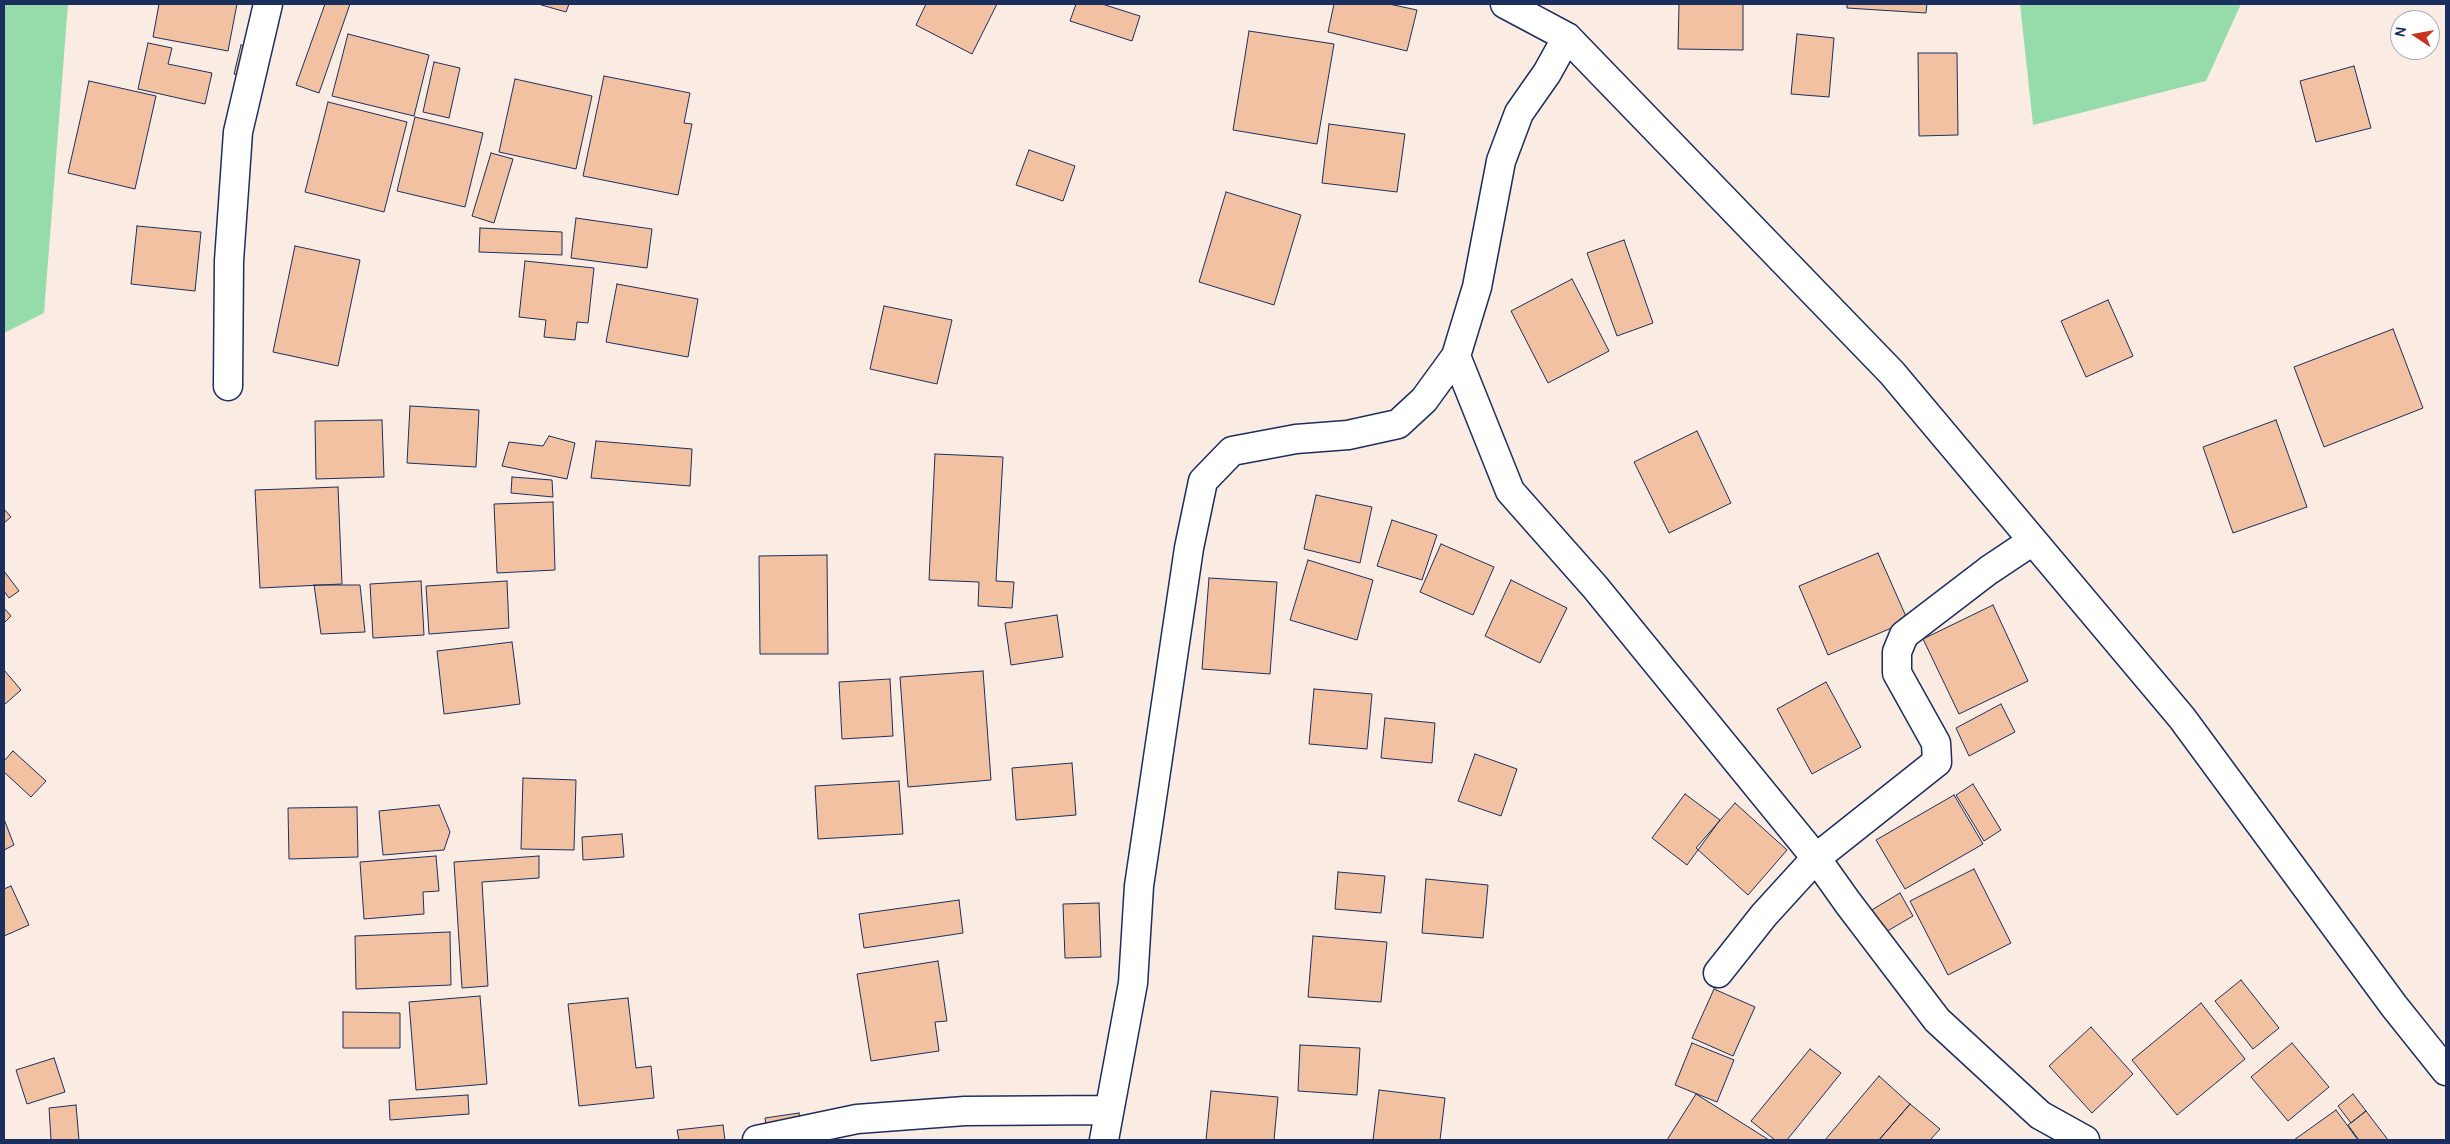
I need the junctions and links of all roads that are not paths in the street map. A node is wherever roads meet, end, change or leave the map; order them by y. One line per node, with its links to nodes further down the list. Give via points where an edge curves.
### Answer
1 (268, 4): 5 (street, via 238,132 229,262)
2 (1505, 4): 3 (street)
3 (1567, 37): 4 (street, via 1547,74 1519,113 1501,161 1477,287); 6 (street, via 1892,372)
4 (1456, 356): 7 (street, via 1510,491 1595,587); 10 (street, via 1424,400 1398,424 1348,435 1296,439 1232,451 1203,481 1189,548 1139,886 1133,982)
5 (228, 386)
6 (2031, 542): 7 (street, via 1988,570 1904,634 1898,652 1897,673 1936,743 1937,762); 9 (street, via 2182,718)
7 (1816, 858): 8 (street, via 1764,915); 13 (street, via 1937,1020 2040,1115)
8 (1718, 973)
9 (2446, 1072)
10 (1109, 1110): 11 (street, via 965,1111 857,1119); 12 (street)
11 (757, 1140)
12 (1104, 1140)
13 (2085, 1140)

